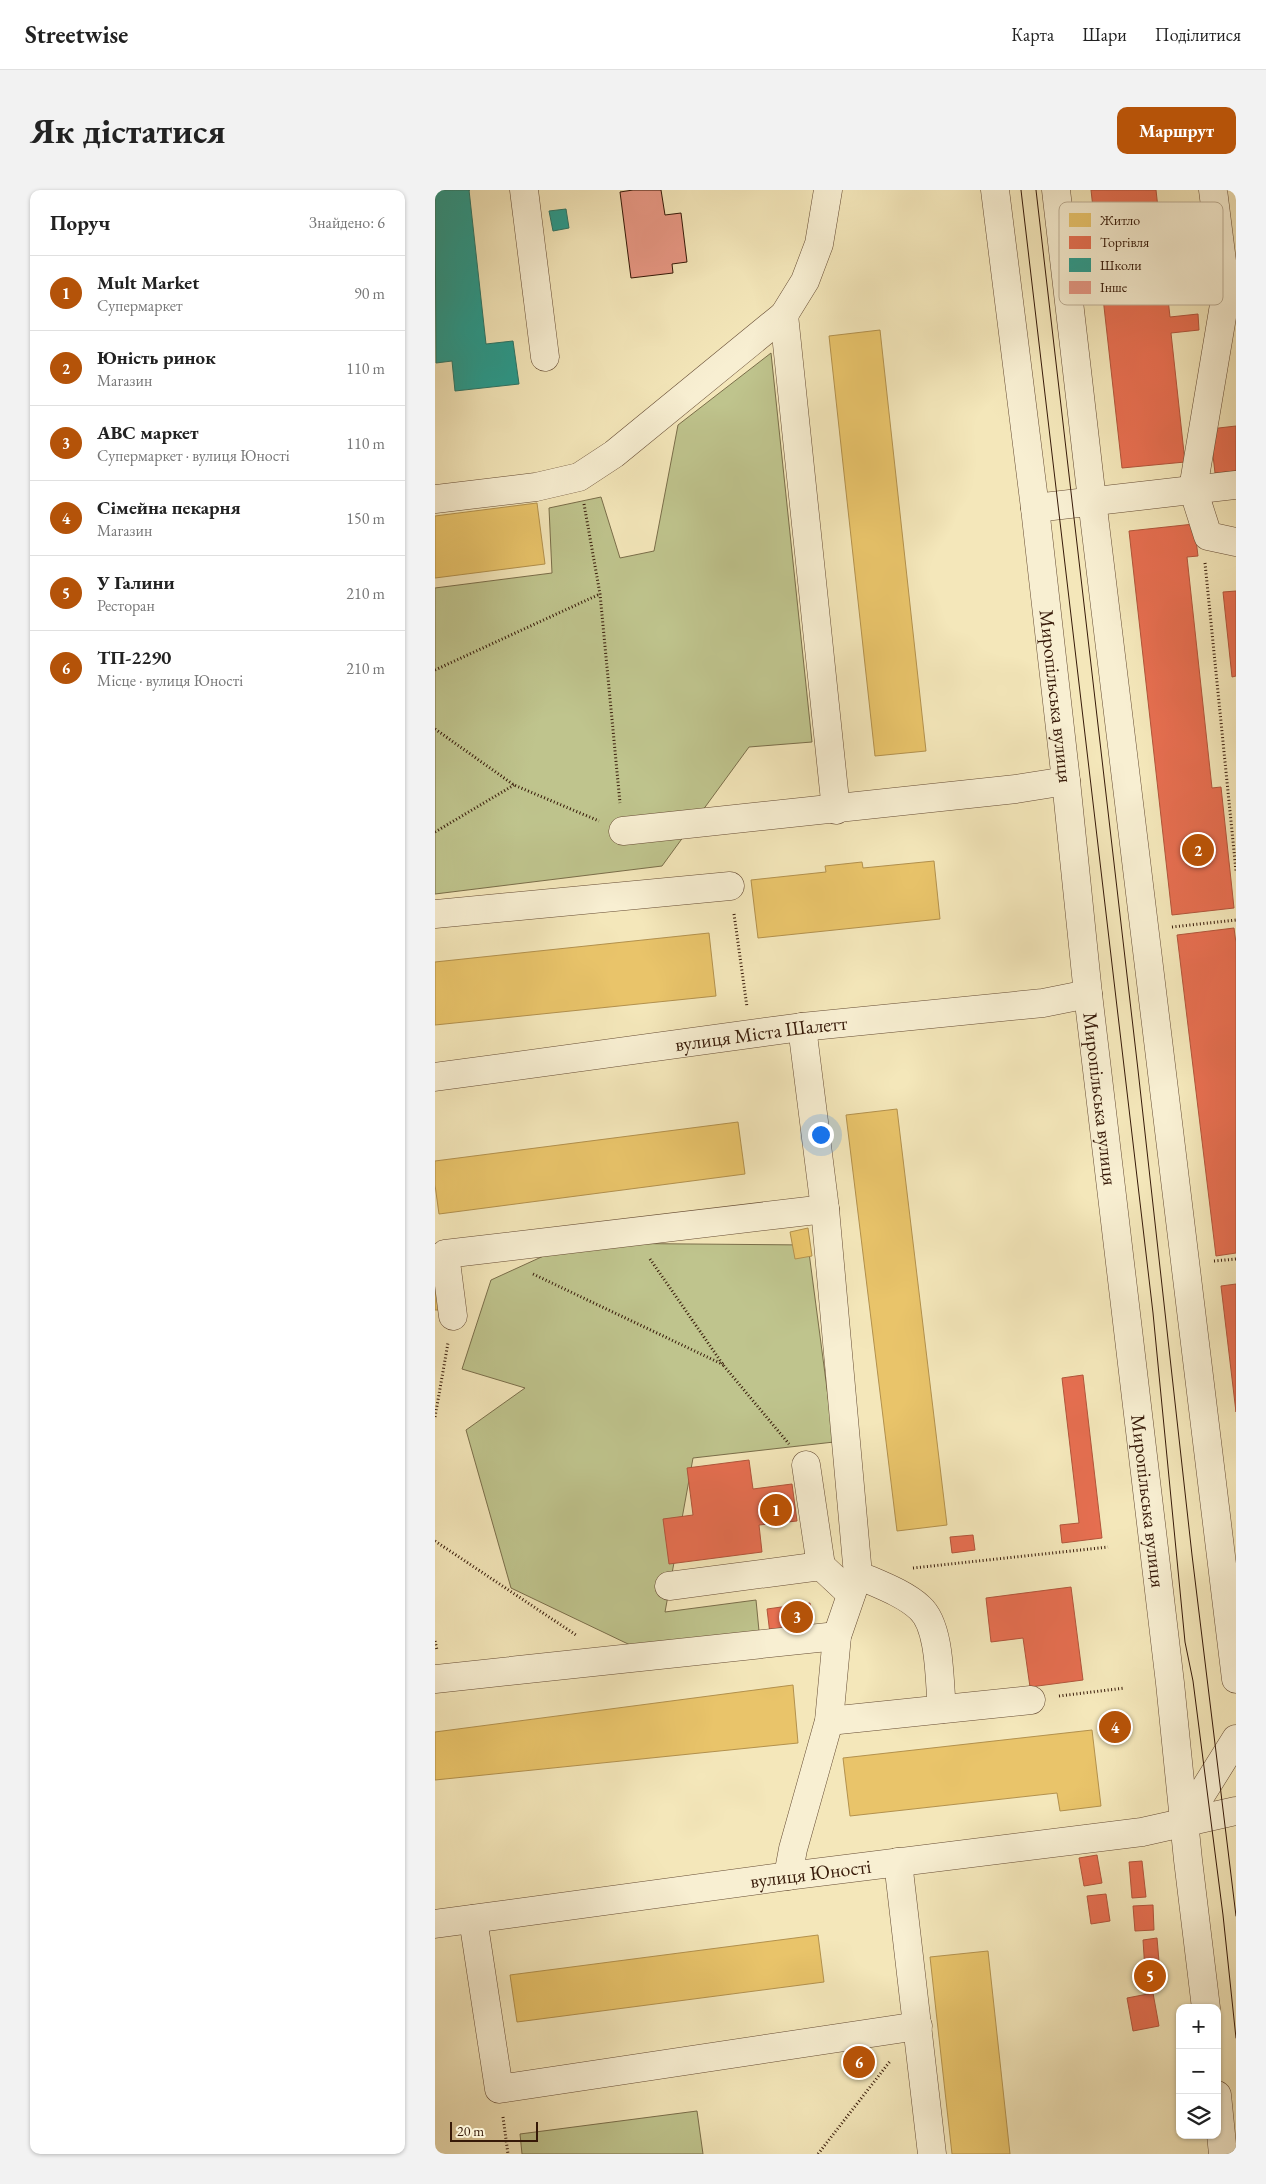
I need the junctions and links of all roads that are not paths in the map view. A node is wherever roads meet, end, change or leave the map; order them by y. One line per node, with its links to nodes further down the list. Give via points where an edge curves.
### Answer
1 (524, 190): 9 (street)
2 (827, 190): 8 (street, via 819,244 805,281)
3 (995, 190): 14 (street, Миропільська вулиця)
4 (1056, 190): 5 (street)
5 (1059, 216)
6 (1223, 277): 11 (street, via 1225,294)
7 (1069, 305): 13 (street)
8 (784, 315): 12 (street, via 614,454 579,477 537,486); 17 (street)
9 (545, 357)
10 (1236, 484): 11 (street)
11 (1193, 489): 13 (street); 15 (street, via 1208,536)
12 (435, 499)
13 (1092, 500): 14 (street); 32 (street)
14 (1035, 508): 16 (street, Миропільська вулиця)
15 (1236, 542)
16 (1067, 780): 17 (street); 21 (street, Миропільська вулиця)
17 (836, 810): 18 (street)
18 (623, 831)
19 (730, 886): 20 (street)
20 (435, 914)
21 (1088, 994): 22 (street, вулиця Міста Шалетт, via 1043,1003); 38 (street, Миропільська вулиця)
22 (803, 1027): 23 (street, вулиця Міста Шалетт); 24 (street)
23 (435, 1076)
24 (825, 1209): 25 (street, via 445,1254); 28 (street)
25 (453, 1316)
26 (806, 1465): 27 (street)
27 (821, 1566): 28 (street); 29 (street)
28 (855, 1584): 30 (street); 34 (street, via 905,1598 921,1608 935,1640)
29 (669, 1586)
30 (837, 1636): 31 (street); 35 (street)
31 (435, 1679)
32 (1236, 1679)
33 (1031, 1700): 34 (street)
34 (942, 1710): 35 (street)
35 (829, 1721): 40 (street)
36 (1236, 1739): 38 (street)
37 (1236, 1811): 38 (street, вулиця Юності)
38 (1185, 1822): 39 (street, вулиця Юності, via 1142,1832); 43 (street, Миропільська вулиця)
39 (898, 1862): 40 (street, вулиця Юності); 44 (street)
40 (788, 1876): 41 (street, вулиця Юності)
41 (473, 1919): 42 (street, вулиця Юності); 44 (street, via 499,2089)
42 (435, 1924)
43 (1207, 2004)
44 (918, 2026): 46 (street)
45 (1221, 2134): 47 (street)
46 (933, 2154)
47 (1223, 2154)

